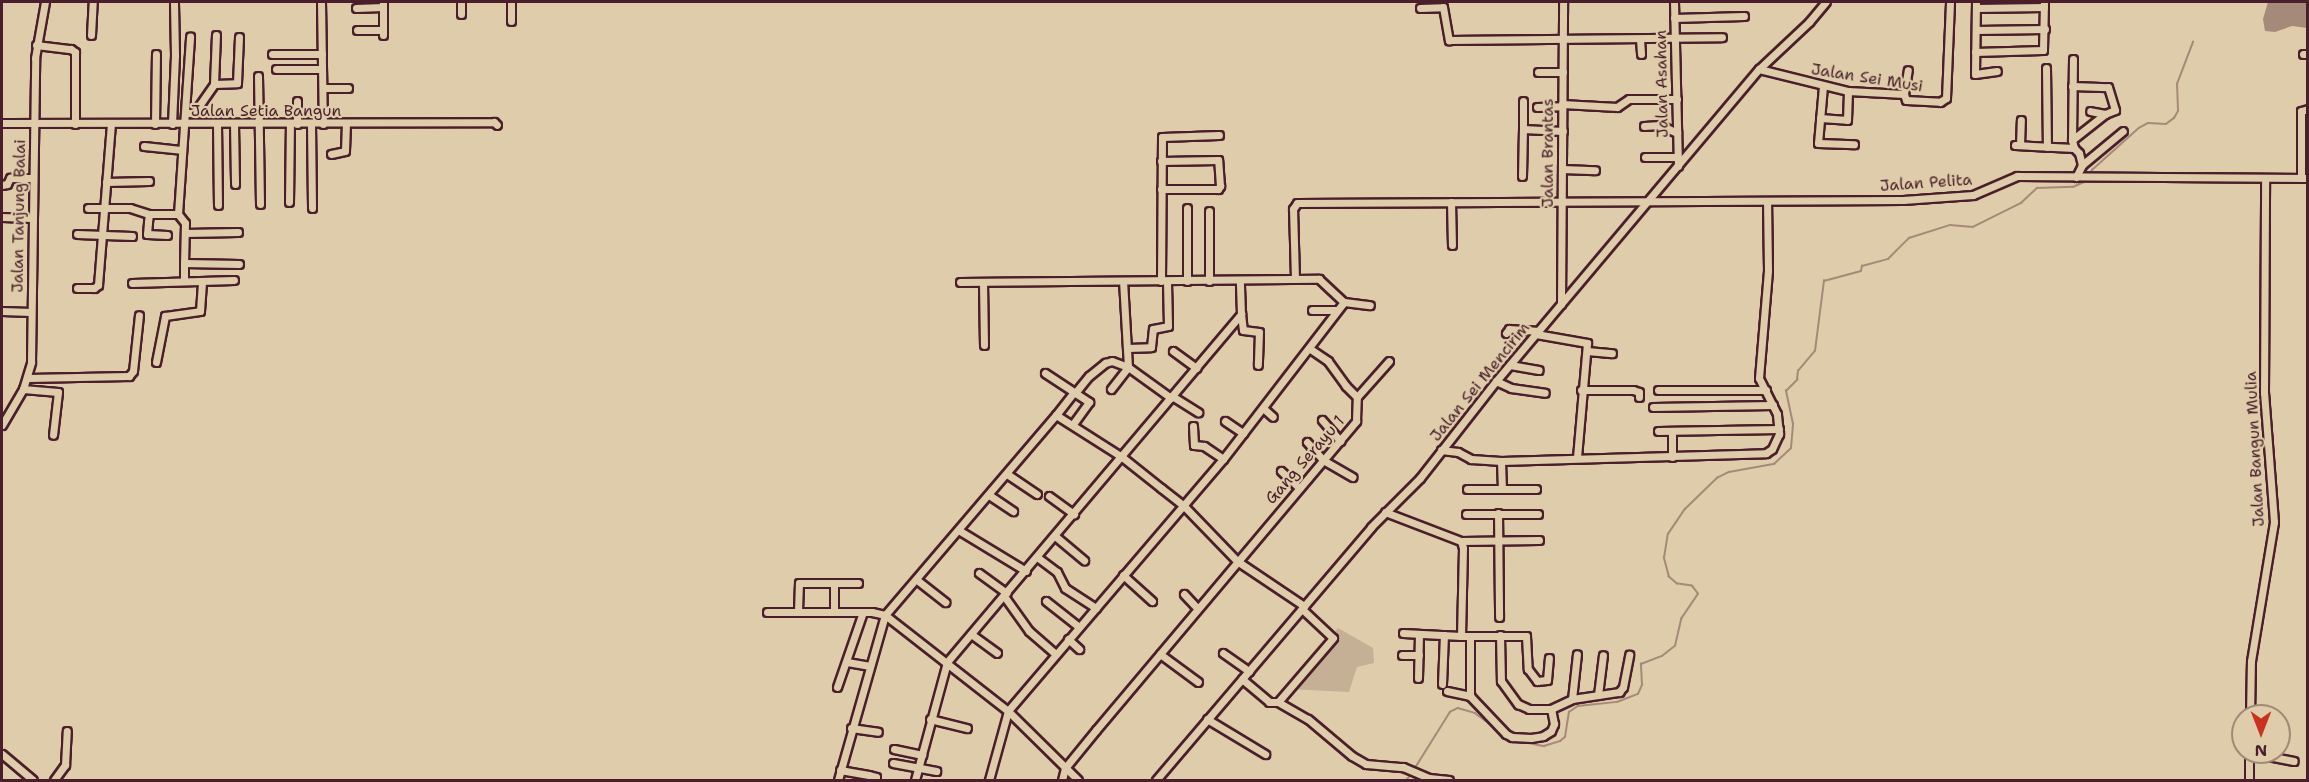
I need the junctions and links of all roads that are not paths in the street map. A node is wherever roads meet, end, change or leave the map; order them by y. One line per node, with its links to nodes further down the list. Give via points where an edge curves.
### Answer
1 (45, 2): 31 (street, Jalan Tanjung Balai)
2 (93, 2): 23 (street)
3 (174, 2): 70 (street)
4 (321, 2): 35 (street)
5 (461, 2): 16 (street)
6 (511, 2): 19 (street)
7 (1563, 2): 30 (street, Jalan Brantas)
8 (1674, 2): 18 (street, Jalan Asahan)
9 (1826, 2): 41 (street, Jalan Sei Mencirim)
10 (1950, 2): 53 (street, Jalan Sei Musi, via 1944,101 1906,100)
11 (383, 4): 14 (street); 21 (street, via 383,33)
12 (2044, 4): 13 (street); 20 (street)
13 (1976, 5): 22 (street)
14 (356, 8)
15 (1420, 8): 30 (street, via 1443,7 1449,40)
16 (461, 14)
17 (1744, 16): 18 (street)
18 (1674, 18): 29 (street, Jalan Asahan)
19 (511, 21)
20 (2045, 29): 22 (street); 32 (street, via 2041,51)
21 (357, 30)
22 (1976, 30): 32 (street)
23 (91, 35)
24 (216, 35): 47 (street)
25 (190, 36): 61 (street)
26 (239, 37): 47 (street, via 237,84)
27 (1722, 37): 29 (street)
28 (1640, 39): 29 (street); 30 (street); 36 (street)
29 (1675, 39): 54 (street, Jalan Asahan)
30 (1562, 40): 45 (street, Jalan Brantas)
31 (36, 45): 66 (street, Jalan Tanjung Balai); 67 (street, via 75,52)
32 (1975, 52): 43 (street, via 1975,74)
33 (156, 54): 69 (street)
34 (272, 54): 35 (street)
35 (322, 54): 40 (street)
36 (1641, 54)
37 (2073, 59): 49 (street)
38 (2046, 68): 90 (street)
39 (276, 69): 40 (street)
40 (322, 69): 50 (street)
41 (1759, 69): 48 (street, Jalan Sei Musi); 98 (street, Jalan Sei Mencirim)
42 (1908, 70): 53 (street)
43 (1997, 71)
44 (1538, 72): 45 (street)
45 (1563, 72): 57 (street, Jalan Brantas)
46 (258, 76): 78 (street)
47 (214, 84): 61 (street, via 194,113)
48 (1823, 86): 52 (street, Jalan Sei Musi); 63 (street)
49 (2072, 86): 62 (street, via 2108,87 2116,107); 87 (street)
50 (323, 88): 51 (street); 75 (street)
51 (348, 88)
52 (1848, 91): 53 (street, Jalan Sei Musi); 63 (street, via 1847,120)
53 (1904, 94)
54 (1677, 99): 57 (street, via 1629,99 1617,107); 84 (street, Jalan Asahan)
55 (297, 101): 73 (street)
56 (1523, 101): 81 (street)
57 (1562, 105): 58 (street); 82 (street, Jalan Brantas)
58 (1537, 107)
59 (2307, 109): 86 (street, via 2301,111)
60 (2090, 111): 62 (street)
61 (185, 113): 77 (street)
62 (2105, 114): 87 (street)
63 (1820, 118): 88 (street, via 1818,143)
64 (2021, 120): 90 (street, via 2017,145)
65 (2, 123): 66 (street, Jalan Setia Bangun)
66 (34, 123): 67 (street, Jalan Setia Bangun); 103 (street, Jalan Tanjung Balai)
67 (75, 124): 68 (street, Jalan Setia Bangun)
68 (111, 124): 69 (street, Jalan Setia Bangun); 107 (street)
69 (155, 124): 70 (street, Jalan Setia Bangun)
70 (172, 124): 77 (street, Jalan Setia Bangun)
71 (217, 124): 72 (street, Jalan Setia Bangun); 77 (street, Jalan Setia Bangun); 117 (street)
72 (234, 124): 78 (street, Jalan Setia Bangun); 108 (street)
73 (293, 124): 74 (street, Jalan Setia Bangun); 78 (street, Jalan Setia Bangun); 113 (street)
74 (311, 124): 75 (street, Jalan Setia Bangun); 120 (street)
75 (323, 124): 76 (street, Jalan Setia Bangun)
76 (346, 124): 79 (street, Jalan Setia Bangun); 93 (street, via 345,151)
77 (184, 125): 92 (street)
78 (260, 125): 116 (street)
79 (497, 125)
80 (1644, 126): 84 (street, via 1660,125)
81 (1524, 129): 82 (street); 101 (street)
82 (1563, 131): 99 (street, Jalan Brantas)
83 (2123, 131): 97 (street)
84 (1677, 133): 95 (street, Jalan Asahan)
85 (1219, 135): 96 (street, via 1164,135)
86 (2304, 136): 105 (street)
87 (2072, 140): 91 (street)
88 (1854, 144)
89 (144, 146): 92 (street)
90 (2047, 147): 91 (street)
91 (2074, 148): 97 (street)
92 (181, 150): 124 (street)
93 (331, 154)
94 (1645, 157): 95 (street)
95 (1677, 157): 98 (street, Jalan Asahan)
96 (1161, 161): 110 (street); 110 (street, via 1218,160 1220,187)
97 (2082, 165): 102 (street)
98 (1678, 166): 111 (street, Jalan Sei Mencirim)
99 (1562, 169): 100 (street); 115 (street, Jalan Brantas)
100 (1594, 170)
101 (1522, 176)
102 (2080, 177): 104 (street, Jalan Pelita); 112 (street, Jalan Pelita, via 2012,176 1983,191 1947,197)
103 (32, 178): 109 (street, via 10,178); 126 (street, Jalan Tanjung Balai)
104 (2265, 178): 105 (street, Jalan Pelita); 290 (street, Jalan Bangun Mulia, via 2264,393 2274,522 2251,661)
105 (2304, 178)
106 (148, 181): 107 (street)
107 (106, 182): 119 (street)
108 (235, 184)
109 (2, 185)
110 (1161, 189): 141 (street)
111 (1650, 200): 112 (street, Jalan Pelita); 115 (street, Jalan Pelita); 150 (street, Jalan Sei Mencirim)
112 (1767, 201): 180 (street, via 1768,270 1759,365 1759,378)
113 (289, 202)
114 (1451, 202): 115 (street, Jalan Pelita); 133 (street); 136 (street, Jalan Pelita, via 1297,203 1293,209)
115 (1561, 202): 150 (street, Jalan Brantas)
116 (260, 204)
117 (218, 205)
118 (88, 208): 119 (street)
119 (104, 208): 123 (street, via 130,208); 130 (street)
120 (312, 208)
121 (1187, 208): 142 (street)
122 (1209, 211): 138 (street)
123 (149, 214): 124 (street); 131 (street, via 144,234)
124 (178, 214): 128 (street, via 185,223)
125 (2, 217): 126 (street)
126 (32, 218): 155 (street, Jalan Tanjung Balai)
127 (238, 232): 128 (street)
128 (185, 233): 134 (street)
129 (77, 234): 130 (street)
130 (102, 235): 132 (street); 148 (street, via 98,285)
131 (168, 235)
132 (132, 236)
133 (1452, 245)
134 (184, 263): 135 (street); 139 (street)
135 (239, 264)
136 (1295, 279): 143 (street); 149 (street, via 1324,281)
137 (234, 280): 140 (street)
138 (1209, 280): 142 (street); 143 (street)
139 (184, 281): 140 (street); 147 (street)
140 (202, 281): 167 (street, via 200,311 165,316)
141 (1164, 281): 142 (street); 146 (street); 161 (street, via 1168,326 1152,329 1151,347)
142 (1186, 281)
143 (1240, 281): 156 (street)
144 (960, 282): 145 (street)
145 (983, 282): 146 (street); 160 (street)
146 (1123, 282): 161 (street)
147 (132, 284)
148 (77, 288)
149 (1344, 302): 151 (street); 153 (street)
150 (1561, 304): 159 (street, Jalan Sei Mencirim)
151 (1370, 305)
152 (1312, 310): 153 (street)
153 (1337, 310): 162 (street)
154 (2, 311): 155 (street)
155 (31, 312): 174 (street, Jalan Tanjung Balai)
156 (1240, 314): 168 (street, via 1243,330 1259,332); 171 (street)
157 (139, 315): 174 (street, via 129,376)
158 (1506, 333): 159 (street, via 1509,329)
159 (1537, 333): 164 (street, via 1586,342); 169 (street, Jalan Sei Mencirim)
160 (984, 345)
161 (1127, 348): 170 (street)
162 (1310, 349): 184 (street, via 1328,361); 188 (street)
163 (1173, 351): 171 (street)
164 (1587, 351): 165 (street); 178 (street)
165 (1612, 353)
166 (1389, 361): 184 (street)
167 (156, 362)
168 (1258, 365)
169 (1510, 365): 172 (street); 175 (street, Jalan Sei Mencirim)
170 (1128, 367): 177 (street); 181 (street, via 1109,361); 183 (street)
171 (1196, 368): 183 (street)
172 (1539, 370)
173 (1046, 374): 181 (street)
174 (28, 378): 176 (street, Jalan Tanjung Balai)
175 (1496, 381): 182 (street, via 1511,388); 204 (street, Jalan Sei Mencirim)
176 (23, 389): 193 (street, Jalan Tanjung Balai); 201 (street, via 58,393)
177 (1111, 389)
178 (1581, 390): 185 (street, via 1633,390 1639,392); 206 (street)
179 (1658, 390): 180 (street)
180 (1766, 390): 186 (street)
181 (1075, 392): 190 (street); 195 (street, via 1089,402)
182 (1545, 393)
183 (1172, 397): 189 (street); 205 (street)
184 (1357, 397): 202 (street, Gang Serayu 1, via 1356,421)
185 (1639, 397)
186 (1773, 405): 187 (street); 197 (street)
187 (1653, 407)
188 (1263, 408): 191 (street); 200 (street)
189 (1198, 412)
190 (1056, 415): 195 (street); 212 (street)
191 (1273, 417)
192 (1322, 420): 202 (street)
193 (2, 421)
194 (1225, 421): 200 (street)
195 (1073, 424): 205 (street)
196 (1193, 426): 208 (street, via 1194,445 1204,446)
197 (1779, 429): 199 (street); 207 (street, via 1776,445 1766,453)
198 (1658, 431): 199 (street)
199 (1672, 431): 207 (street)
200 (1243, 433): 208 (street)
201 (53, 435)
202 (1340, 441): 209 (street, Gang Serayu 1)
203 (1307, 442): 209 (street)
204 (1441, 450): 210 (street, via 1471,459); 223 (street, Jalan Sei Mencirim, via 1420,478)
205 (1122, 457): 221 (street); 225 (street)
206 (1577, 457): 207 (street); 210 (street)
207 (1672, 457)
208 (1222, 459): 221 (street)
209 (1323, 460): 213 (street); 214 (street, Gang Serayu 1)
210 (1501, 461): 216 (street)
211 (1281, 471): 214 (street)
212 (1007, 474): 218 (street); 219 (street)
213 (1353, 477)
214 (1299, 488): 235 (street, Gang Serayu 1)
215 (1467, 489): 216 (street)
216 (1502, 489): 217 (street)
217 (1536, 489)
218 (1037, 494)
219 (988, 495): 222 (street); 228 (street)
220 (1049, 496): 225 (street)
221 (1184, 505): 235 (street); 238 (street)
222 (1012, 511)
223 (1385, 512): 230 (street); 249 (street, Jalan Sei Mencirim)
224 (1498, 513): 226 (street); 227 (street); 232 (street)
225 (1074, 514): 229 (street)
226 (1466, 514)
227 (1538, 514)
228 (960, 531): 236 (street); 239 (street)
229 (1055, 536): 233 (street); 234 (street)
230 (1461, 540): 232 (street); 262 (street)
231 (1539, 540): 232 (street)
232 (1499, 541): 255 (street)
233 (1037, 557): 236 (street); 247 (street, via 1057,572 1065,588)
234 (1084, 560)
235 (1237, 561): 248 (street, Gang Serayu 1); 249 (street)
236 (1026, 571): 242 (street)
237 (979, 573): 242 (street)
238 (1123, 575): 245 (street); 247 (street)
239 (917, 580): 246 (street); 254 (street)
240 (858, 583): 241 (street)
241 (834, 584): 250 (street); 252 (street, via 799,583)
242 (1005, 594): 258 (street); 268 (street, via 1033,635)
243 (1184, 594): 248 (street)
244 (1046, 601): 256 (street)
245 (1152, 601)
246 (945, 602)
247 (1096, 608): 256 (street)
248 (1197, 608): 269 (street, Gang Serayu 1)
249 (1303, 608): 279 (street, Jalan Sei Mencirim); 289 (street, via 1333,638)
250 (834, 611): 252 (street); 253 (street)
251 (767, 612): 252 (street)
252 (798, 612)
253 (862, 612): 254 (street); 276 (street)
254 (885, 615): 277 (street); 278 (street)
255 (1499, 617)
256 (1079, 627): 264 (street)
257 (1403, 633): 259 (street)
258 (971, 634): 266 (street); 277 (street)
259 (1419, 634): 260 (street); 274 (street)
260 (1444, 635): 262 (street); 283 (street)
261 (1500, 635): 263 (street); 275 (street, via 1526,636 1528,669 1537,681 1547,680); 291 (street, via 1503,685 1523,707)
262 (1461, 636): 263 (street)
263 (1470, 636): 287 (street)
264 (1068, 639): 265 (street); 268 (street)
265 (1079, 649)
266 (997, 653)
267 (1223, 653): 279 (street)
268 (1055, 654): 292 (street)
269 (1160, 654): 282 (street); 308 (street, Gang Serayu 1)
270 (1576, 654): 288 (street)
271 (1402, 655): 274 (street)
272 (1603, 655): 286 (street)
273 (1629, 655): 286 (street, via 1622,690)
274 (1419, 656): 280 (street)
275 (1549, 658)
276 (847, 662): 278 (street); 284 (street)
277 (947, 662): 292 (street); 293 (street)
278 (869, 666): 295 (street)
279 (1248, 671): 281 (street, Jalan Sei Mencirim)
280 (1418, 678)
281 (1242, 679): 289 (street, via 1269,702); 294 (street, Jalan Sei Mencirim)
282 (1198, 682)
283 (1442, 684)
284 (837, 687)
285 (1447, 691): 287 (street)
286 (1598, 695): 288 (street)
287 (1470, 696): 291 (street, via 1512,736 1543,736 1551,731)
288 (1572, 699): 291 (street)
289 (1278, 702): 320 (street, via 1308,719 1366,764 1411,769)
290 (2250, 704)
291 (1551, 709)
292 (1008, 711): 308 (street); 316 (street)
293 (930, 719): 296 (street); 302 (street)
294 (1207, 719): 301 (street); 319 (street, Jalan Sei Mencirim)
295 (851, 728): 298 (street); 309 (street)
296 (967, 728)
297 (67, 732): 312 (street, via 65,765)
298 (878, 732)
299 (894, 749): 302 (street)
300 (2, 754): 311 (street)
301 (1265, 754)
302 (922, 755): 307 (street)
303 (2291, 760): 304 (street)
304 (2294, 761)
305 (893, 763): 307 (street)
306 (2249, 764): 321 (street)
307 (918, 768): 310 (street); 315 (street)
308 (1065, 768): 317 (street); 318 (street)
309 (840, 770): 313 (street); 314 (street)
310 (936, 771)
311 (33, 780)
312 (54, 780)
313 (838, 780)
314 (876, 780)
315 (915, 780)
316 (989, 780)
317 (1062, 780)
318 (1077, 780)
319 (1156, 780)
320 (1449, 780)
321 (2249, 780)

